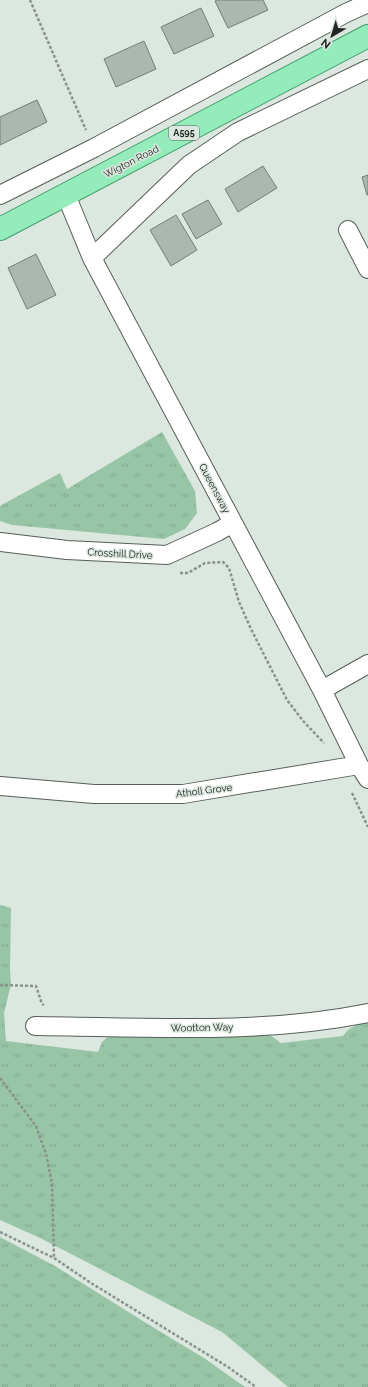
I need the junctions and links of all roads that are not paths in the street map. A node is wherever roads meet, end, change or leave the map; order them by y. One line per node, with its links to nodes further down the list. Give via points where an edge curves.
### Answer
1 (368, 3): 5 (street)
2 (368, 36): 4 (main road, Wigton Road / A595)
3 (368, 69): 8 (street, via 238,132 189,165)
4 (66, 194): 6 (main road, Wigton Road / A595); 8 (street, Queensway)
5 (0, 195)
6 (0, 229)
7 (348, 230): 9 (street)
8 (92, 258): 10 (street, Queensway)
9 (368, 269)
10 (233, 522): 11 (street, Crosshill Drive, via 167,555 67,550); 13 (street, Queensway)
11 (0, 542)
12 (368, 664): 13 (street)
13 (322, 690): 14 (street, Queensway)
14 (364, 772): 15 (street, Atholl Grove, via 183,794 94,794)
15 (0, 786)
16 (368, 1013): 17 (street, Wootton Way, via 284,1025 203,1028)
17 (35, 1026)

